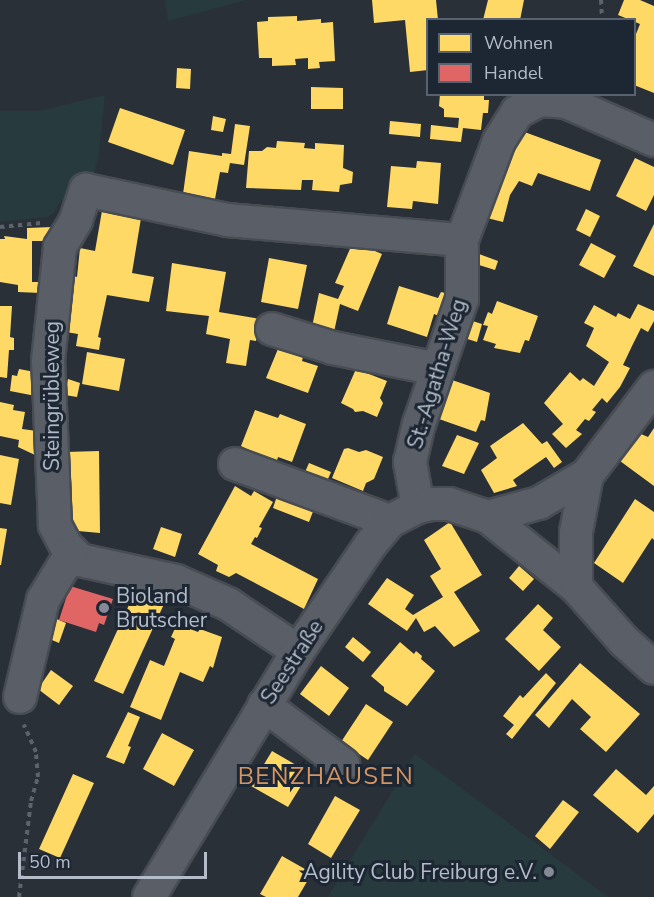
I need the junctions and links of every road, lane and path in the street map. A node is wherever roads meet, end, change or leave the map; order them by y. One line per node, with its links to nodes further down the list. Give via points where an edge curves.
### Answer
1 (601, 0): 2 (path)
2 (602, 18)
3 (654, 140): 6 (street, St.-Agatha-Weg, via 566,102 540,100 517,112 499,141)
4 (76, 220): 5 (path); 6 (street, Steingrübleweg, via 86,190 227,220); 15 (street, Steingrübleweg, via 60,247 48,361 55,525)
5 (0, 227)
6 (462, 240): 8 (street, St.-Agatha-Weg, via 462,299)
7 (272, 329): 8 (street, via 333,348)
8 (438, 369): 12 (street, St.-Agatha-Weg, via 410,462)
9 (654, 387): 11 (street)
10 (236, 464): 14 (street)
11 (587, 475): 13 (street, via 539,503); 16 (street, via 576,532)
12 (418, 507): 13 (street, Seestraße, via 449,504); 14 (street, Seestraße)
13 (488, 517): 16 (street, Seestraße)
14 (390, 521): 17 (street, Seestraße)
15 (72, 552): 17 (street, via 80,560 176,581 228,604); 19 (street, via 43,600)
16 (576, 587): 18 (street, Seestraße)
17 (298, 651): 20 (street, Seestraße)
18 (654, 668)
19 (20, 697): 22 (path, via 25,726 36,752 38,777 31,801)
20 (264, 705): 21 (street); 23 (street, Seestraße)
21 (343, 764)
22 (20, 897)
23 (149, 897)

